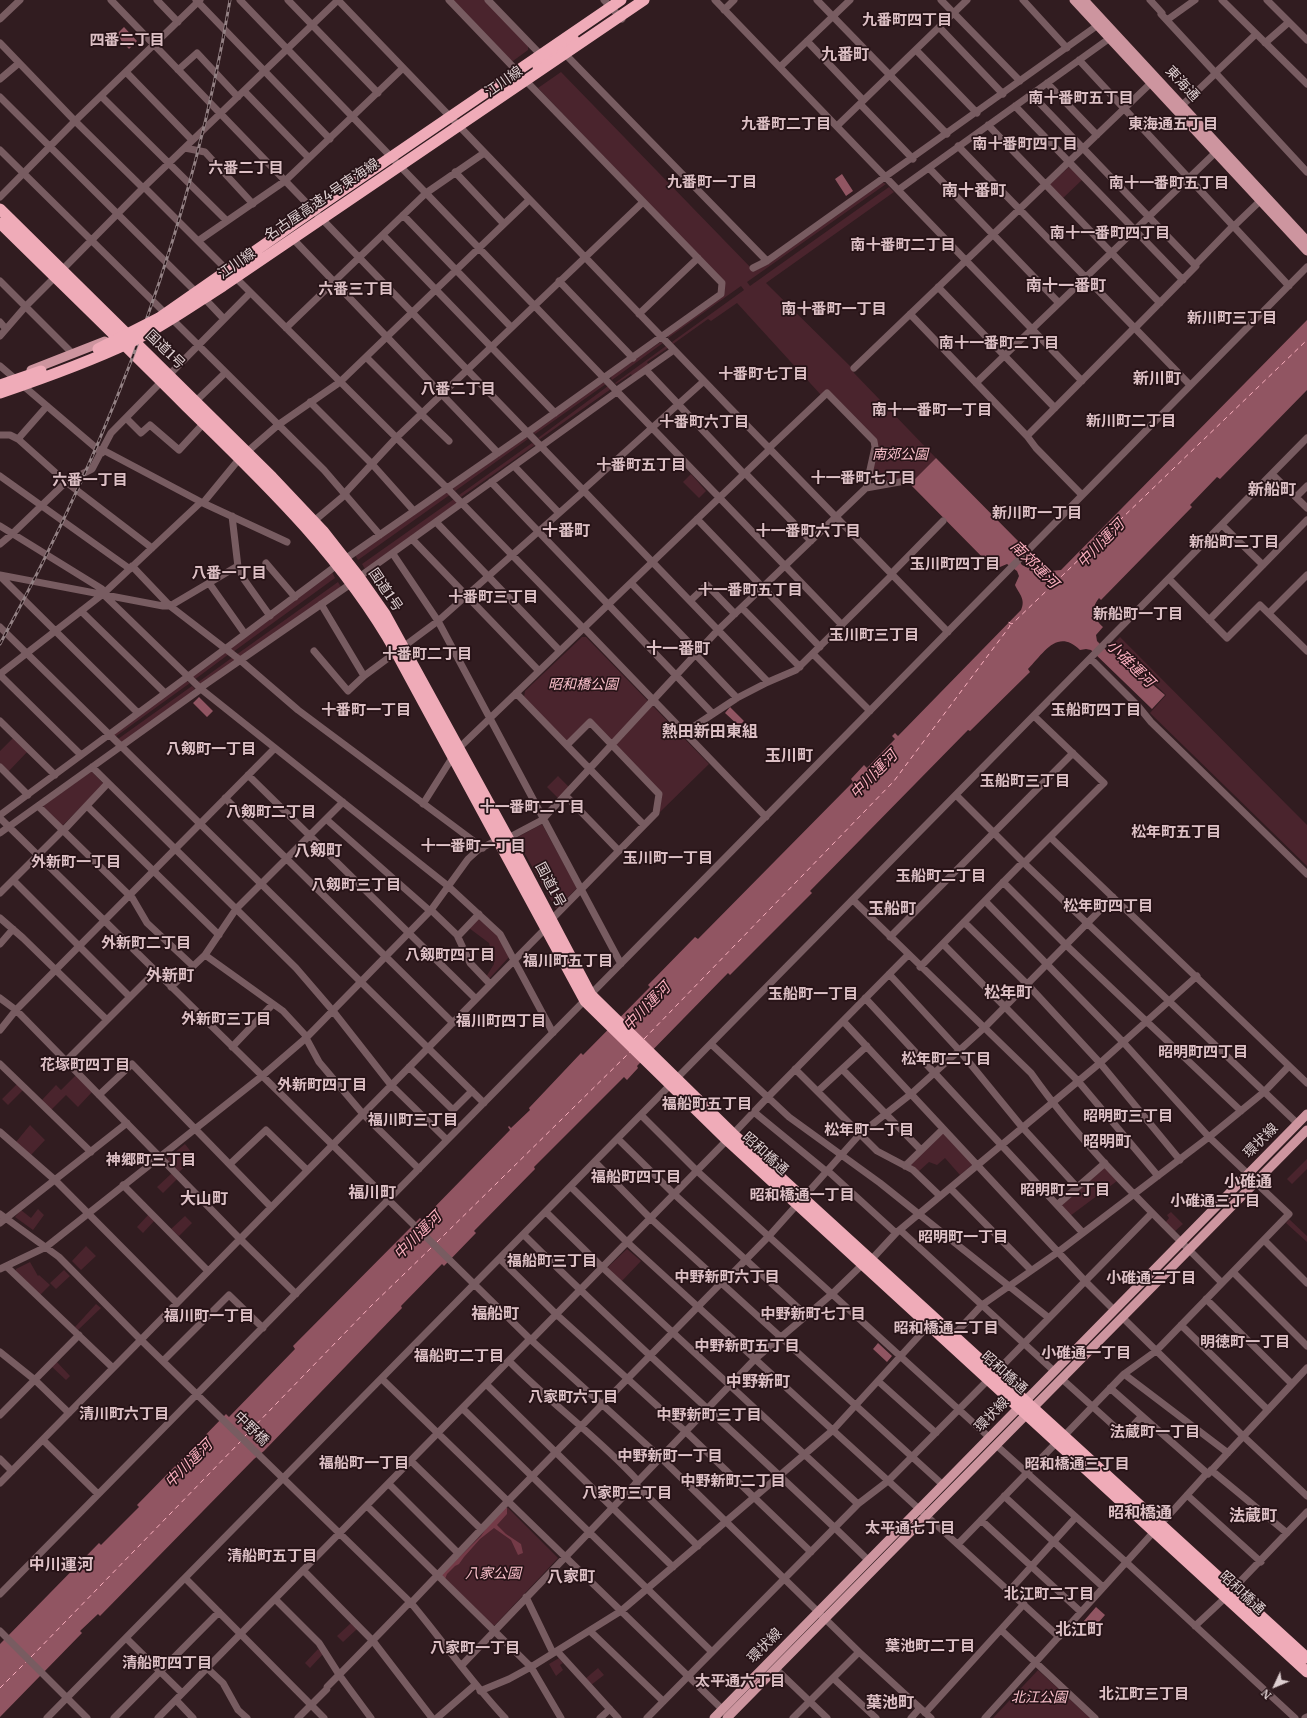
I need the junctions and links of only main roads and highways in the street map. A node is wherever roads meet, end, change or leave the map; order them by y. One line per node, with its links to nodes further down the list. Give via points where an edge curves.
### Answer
1 (621, 0): 8 (highway, 名古屋高速4号東海線, bridge)
2 (632, 0): 10 (highway, via 526,77)
3 (644, 0): 24 (highway, 名古屋高速4号東海線, bridge, via 163,325 101,355)
4 (650, 0): 10 (main road, 江川線)
5 (1074, 0): 9 (main road)
6 (1084, 0): 9 (main road, 東海通)
7 (610, 2): 8 (main road, 江川線)
8 (513, 72): 17 (main road, 江川線, via 309,206); 17 (highway, via 509,82); 23 (highway, 名古屋高速4号東海線, bridge, via 159,318 98,349)
9 (1154, 80): 11 (main road); 11 (main road, 東海通, via 1182,105)
10 (511, 95): 17 (main road, 江川線, via 325,222 295,241)
11 (1218, 150): 14 (main road, 東海通); 15 (main road, via 1260,201)
12 (0, 209): 16 (highway, 国道1号)
13 (0, 223): 16 (highway, 国道1号)
14 (1307, 241)
15 (1307, 251)
16 (59, 274): 19 (highway, 国道1号)
17 (230, 274): 18 (highway); 20 (main road, 江川線, via 207,301)
18 (190, 291): 19 (main road, via 162,311)
19 (121, 334): 20 (highway, 国道1号); 21 (main road)
20 (132, 345): 22 (highway, 国道1号); 25 (main road, 江川線, via 76,369)
21 (13, 377): 23 (highway)
22 (165, 378): 26 (highway, 国道1号, via 204,423); 26 (highway, 国道1号, via 196,401)
23 (0, 383)
24 (0, 393)
25 (0, 396)
26 (244, 455): 27 (highway, 国道1号, via 290,509); 27 (highway, 国道1号, via 314,521)
27 (342, 562): 28 (highway, 国道1号, via 385,614)
28 (399, 649): 29 (highway, 国道1号, via 459,748); 29 (highway, 国道1号, via 452,758)
29 (503, 839): 30 (highway, 国道1号, via 588,998)
30 (650, 1059): 33 (highway, 昭和橋通, via 730,1137)
31 (1307, 1114): 35 (main road, 環状線, via 1054,1371)
32 (1307, 1130): 35 (main road, 環状線, via 1062,1379)
33 (867, 1262): 34 (highway, 昭和橋通, via 953,1336); 34 (highway, 昭和橋通, via 929,1325)
34 (992, 1376): 35 (highway, 昭和橋通)
35 (1026, 1408): 36 (main road, 環状線); 37 (highway, 昭和橋通)
36 (993, 1441): 40 (main road, 環状線, via 919,1509); 41 (main road, 環状線, via 927,1516)
37 (1229, 1594): 38 (highway, 昭和橋通); 39 (highway, 昭和橋通)
38 (1307, 1658)
39 (1307, 1672)
40 (714, 1718)
41 (728, 1718)

